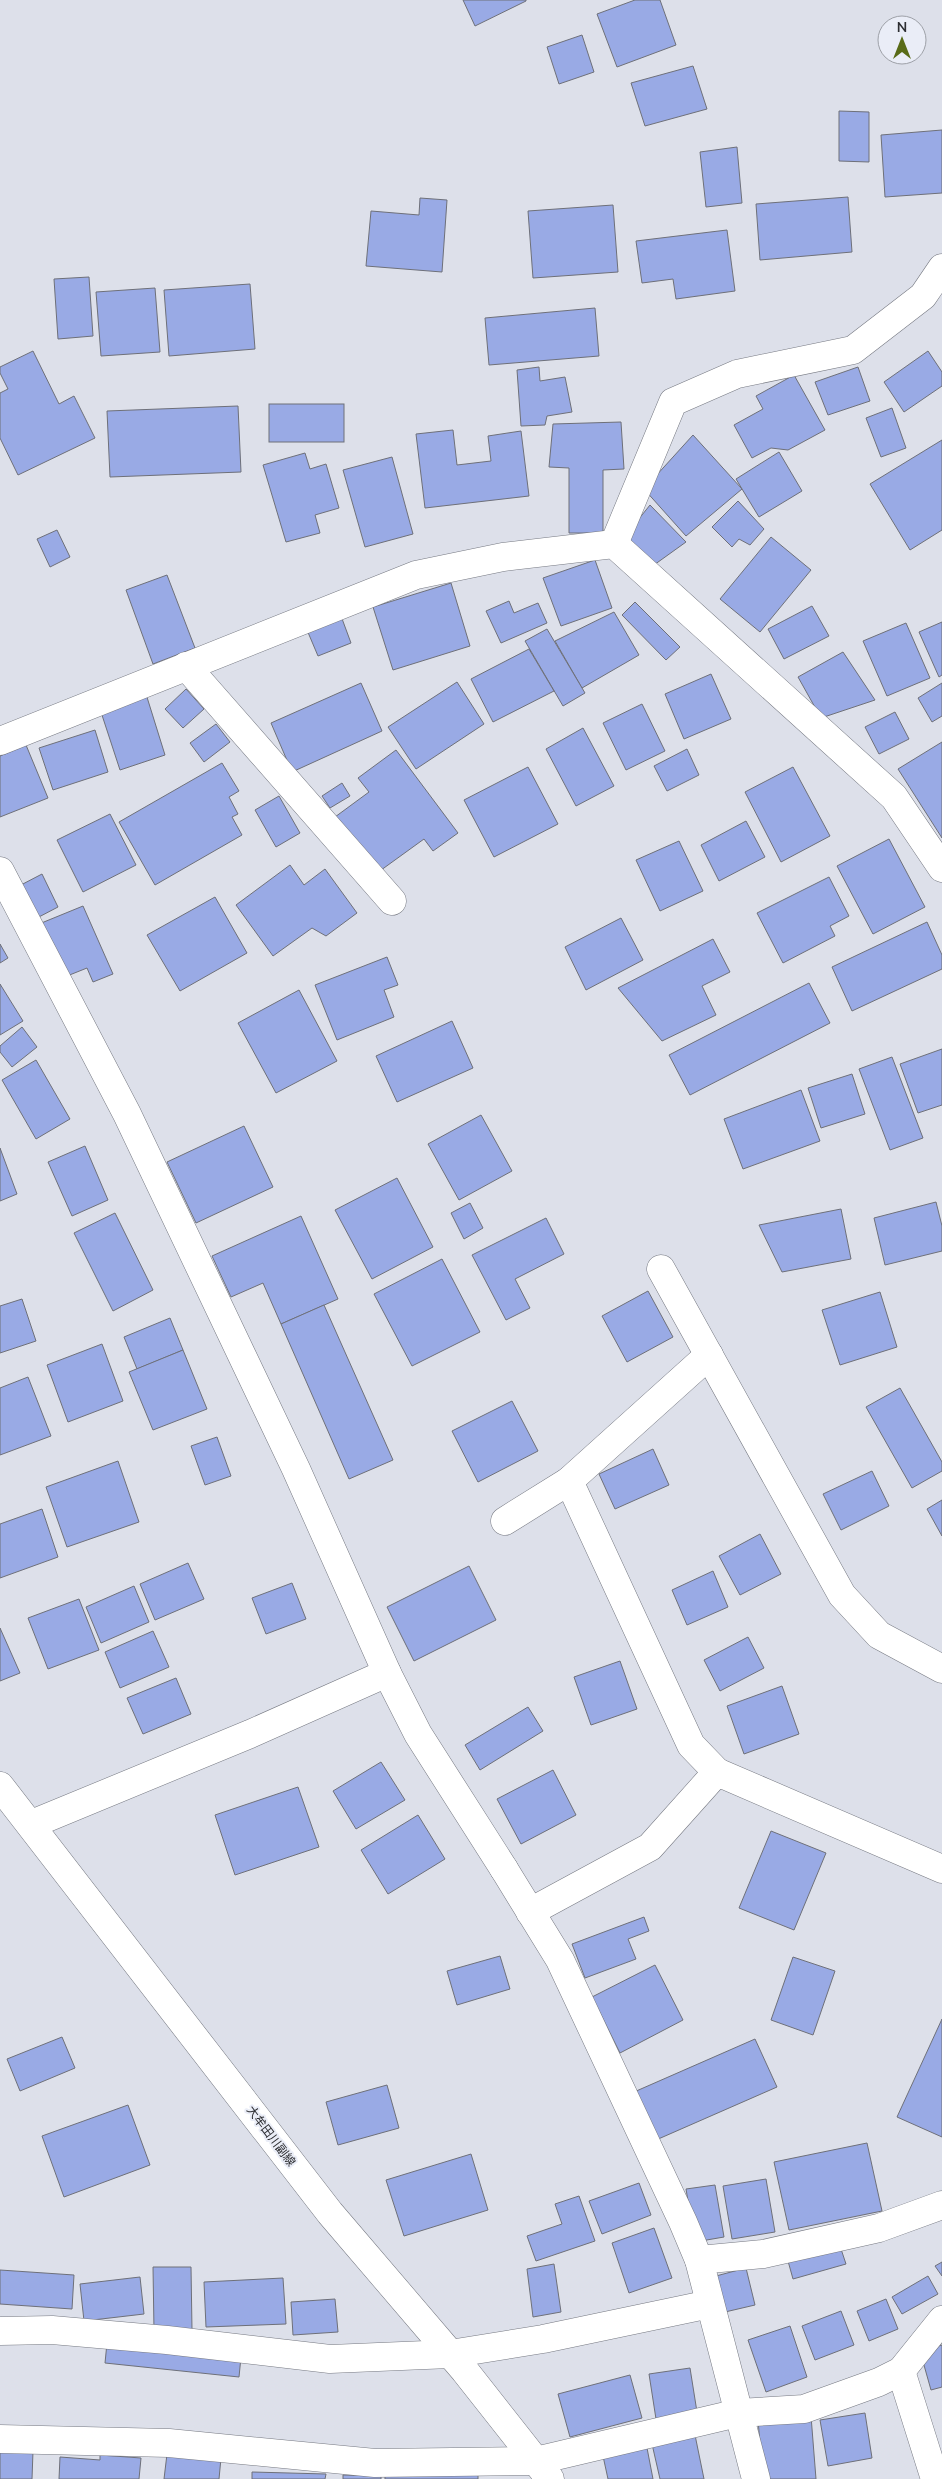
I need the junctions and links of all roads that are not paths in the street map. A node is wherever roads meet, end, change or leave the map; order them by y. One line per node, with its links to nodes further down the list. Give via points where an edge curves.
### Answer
1 (942, 268): 2 (street, via 922,296 853,350 737,374 673,402)
2 (614, 544): 3 (street, via 503,557 416,575); 5 (street, via 894,797)
3 (186, 666): 4 (street); 7 (street)
4 (0, 741)
5 (942, 868)
6 (0, 871): 13 (street, via 126,1114 296,1469)
7 (392, 901)
8 (661, 1269): 9 (street)
9 (709, 1355): 10 (street); 12 (street, via 842,1595 879,1635)
10 (569, 1481): 11 (street); 14 (street, via 691,1745)
11 (505, 1521)
12 (942, 1669)
13 (387, 1673): 16 (street, via 250,1734); 18 (street, via 418,1734)
14 (717, 1772): 17 (street); 18 (street, via 650,1847)
15 (0, 1786): 16 (street, 大牟田川副線)
16 (32, 1824): 24 (street, 大牟田川副線, via 330,2213)
17 (942, 1870)
18 (530, 1912): 20 (street, via 560,1960 607,2056)
19 (942, 2205): 20 (street, via 879,2228 763,2254)
20 (699, 2260): 21 (street)
21 (710, 2304): 24 (street, via 544,2339); 26 (street)
22 (942, 2320): 25 (street)
23 (0, 2331): 24 (street, via 52,2330 330,2359)
24 (457, 2362): 28 (street, 大牟田川副線)
25 (901, 2371): 26 (street, via 804,2409); 30 (street)
26 (738, 2413): 28 (street); 29 (street)
27 (0, 2439): 28 (street, via 169,2443 375,2463)
28 (535, 2461)
29 (756, 2479)
30 (935, 2479)

